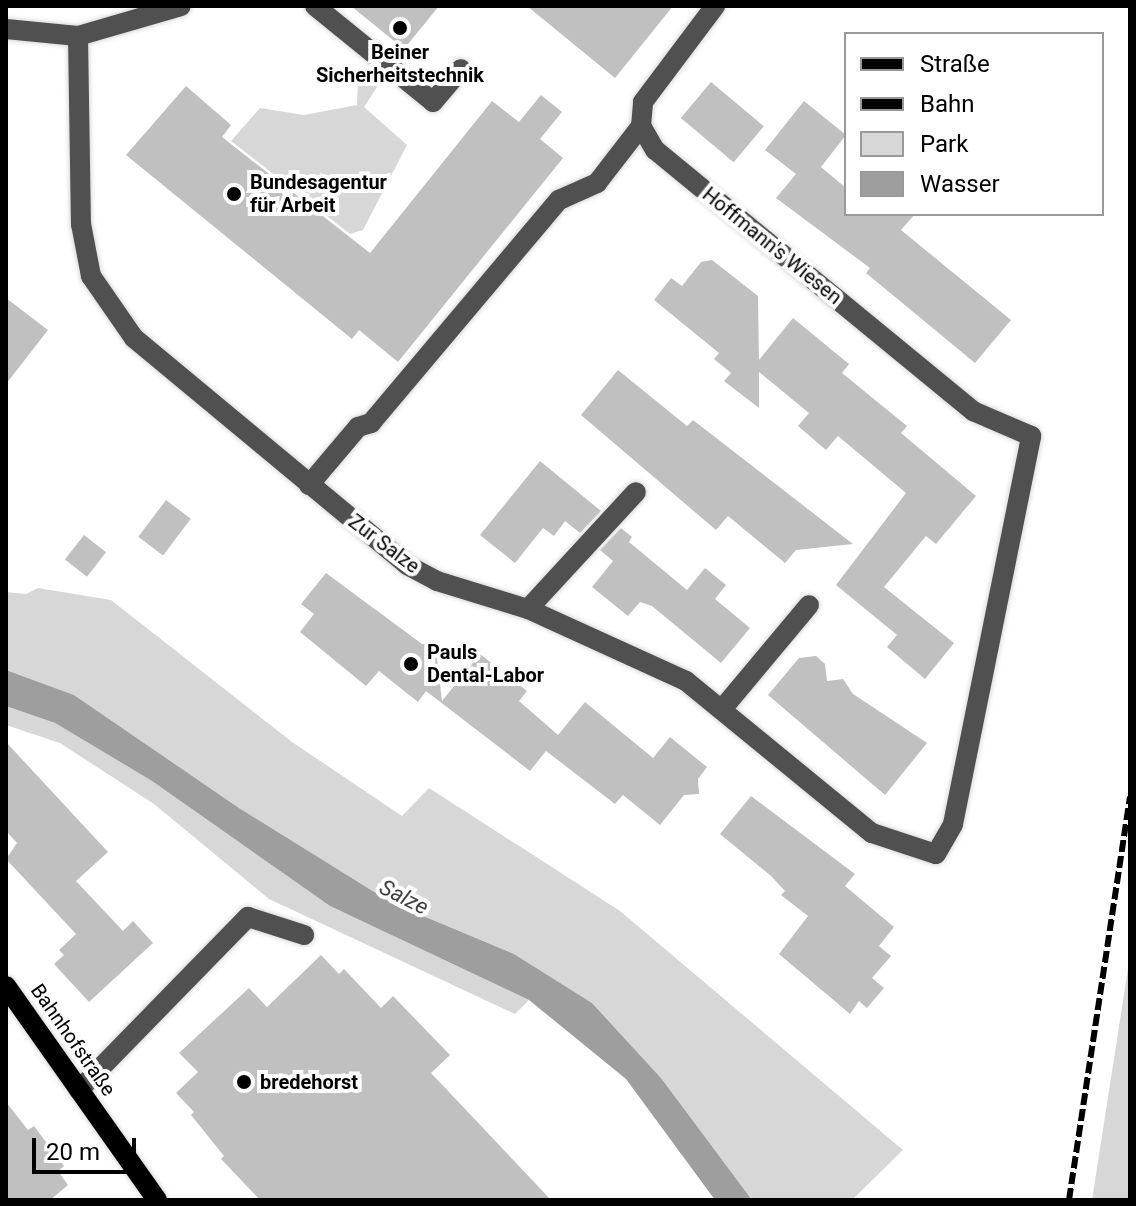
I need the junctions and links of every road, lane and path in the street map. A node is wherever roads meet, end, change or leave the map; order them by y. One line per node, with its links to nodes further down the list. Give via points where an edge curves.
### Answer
1 (181, 6): 5 (street)
2 (315, 6): 6 (street, via 433,102)
3 (715, 6): 7 (street, via 643,102)
4 (6, 29): 5 (street)
5 (78, 36): 8 (street, Zur Salze, via 81,224 91,276 134,338)
6 (461, 69)
7 (641, 126): 8 (street, via 597,183 559,200 371,423 358,427); 13 (street, Hoffmann's Wiesen, via 655,150 973,411 1031,436 953,824)
8 (309, 485): 11 (street, Zur Salze, via 407,565 437,581)
9 (636, 492): 11 (street)
10 (809, 605): 12 (street)
11 (528, 609): 12 (street, Zur Salze, via 686,681)
12 (723, 708): 13 (street, Zur Salze, via 872,833)
13 (936, 854)
14 (304, 935): 16 (street, via 248,917)
15 (6, 986): 16 (main road, Bahnhofstraße)
16 (79, 1090): 17 (main road, Bahnhofstraße)
17 (157, 1200)

